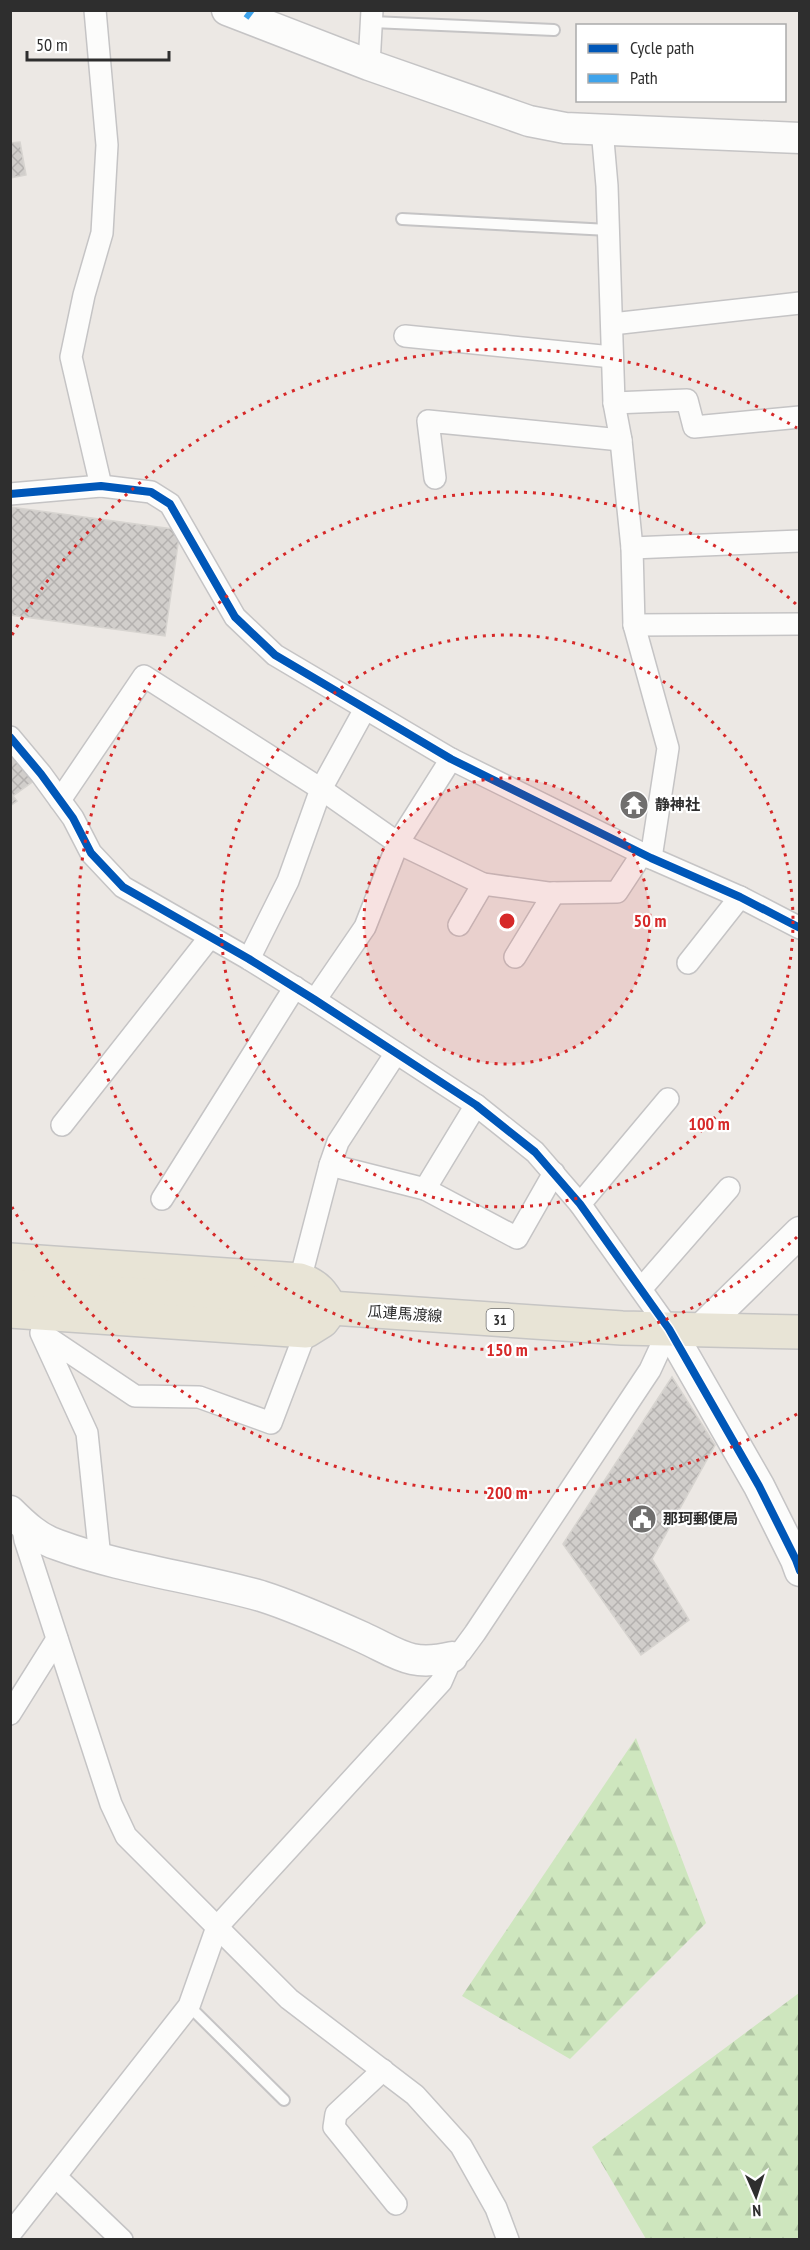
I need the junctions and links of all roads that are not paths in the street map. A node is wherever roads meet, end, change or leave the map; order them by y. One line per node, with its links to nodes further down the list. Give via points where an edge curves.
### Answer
1 (95, 10): 18 (street, via 107,145 102,233 71,357)
2 (227, 10): 5 (street)
3 (372, 16): 4 (lane); 5 (street)
4 (555, 30)
5 (369, 65): 6 (street, via 529,121 565,128)
6 (602, 129): 7 (street); 9 (street)
7 (800, 138)
8 (402, 219): 9 (lane)
9 (609, 230): 11 (street)
10 (800, 303): 11 (street)
11 (612, 324): 13 (street)
12 (405, 336): 13 (street)
13 (612, 357): 14 (street)
14 (614, 403): 15 (street, via 687,400 694,427); 16 (street)
15 (800, 417)
16 (621, 440): 17 (street, via 428,421); 21 (street)
17 (435, 478)
18 (101, 486): 19 (street); 24 (street, via 151,492 170,504 235,617 274,655)
19 (10, 494)
20 (800, 542): 21 (street)
21 (632, 548): 23 (street)
22 (800, 624): 23 (street)
23 (634, 626): 30 (street, via 668,748)
24 (365, 709): 26 (street); 27 (street)
25 (10, 737): 28 (street)
26 (451, 759): 29 (street); 30 (street)
27 (321, 789): 28 (street, via 144,676); 29 (street); 38 (street, via 288,881)
28 (60, 800): 36 (street, via 91,853 123,887)
29 (398, 843): 31 (street); 41 (street, via 365,927)
30 (647, 856): 32 (street, via 617,892); 33 (street)
31 (483, 884): 32 (street); 34 (street)
32 (554, 893): 37 (street)
33 (740, 897): 35 (street); 39 (street)
34 (459, 925)
35 (800, 928)
36 (210, 937): 38 (street); 45 (street)
37 (515, 957)
38 (249, 959): 40 (street)
39 (688, 963)
40 (295, 987): 41 (street); 50 (street)
41 (315, 1000): 42 (street)
42 (396, 1053): 44 (street); 46 (street, via 338,1142)
43 (668, 1099): 51 (street)
44 (476, 1105): 47 (street, via 535,1152); 49 (street)
45 (62, 1125)
46 (330, 1164): 49 (street); 53 (street)
47 (554, 1173): 49 (street, via 517,1238); 51 (street)
48 (729, 1188): 55 (street)
49 (425, 1189)
50 (162, 1199)
51 (580, 1204): 55 (street)
52 (800, 1232): 57 (street)
53 (300, 1281): 54 (main road); 56 (main road, via 312,1284)
54 (18, 1288): 56 (main road, 瓜連馬渡線 / 31); 58 (main road); 58 (street, via 135,1396 200,1397 271,1423); 61 (street, via 87,1433)
55 (641, 1289): 57 (street)
56 (331, 1309): 57 (main road, 瓜連馬渡線 / 31); 58 (main road)
57 (685, 1330): 59 (main road, 瓜連馬渡線 / 31); 62 (street); 64 (street, via 650,1370 475,1633 461,1652)
58 (306, 1331)
59 (800, 1332)
60 (16, 1517): 61 (street, via 56,1545); 63 (street)
61 (100, 1558): 64 (street, via 263,1597 405,1658 432,1662)
62 (800, 1571)
63 (57, 1639): 65 (street); 66 (street, via 111,1804 126,1836)
64 (452, 1657): 66 (street, via 441,1682)
65 (10, 1714)
66 (218, 1926): 67 (street); 68 (street, via 289,1999)
67 (189, 2006): 69 (lane); 70 (street)
68 (383, 2070): 71 (street, via 336,2114 334,2127); 74 (street, via 415,2095 460,2146 496,2208)
69 (284, 2100)
70 (56, 2178): 72 (street); 73 (street)
71 (396, 2204)
72 (10, 2234)
73 (122, 2240)
74 (508, 2240)

